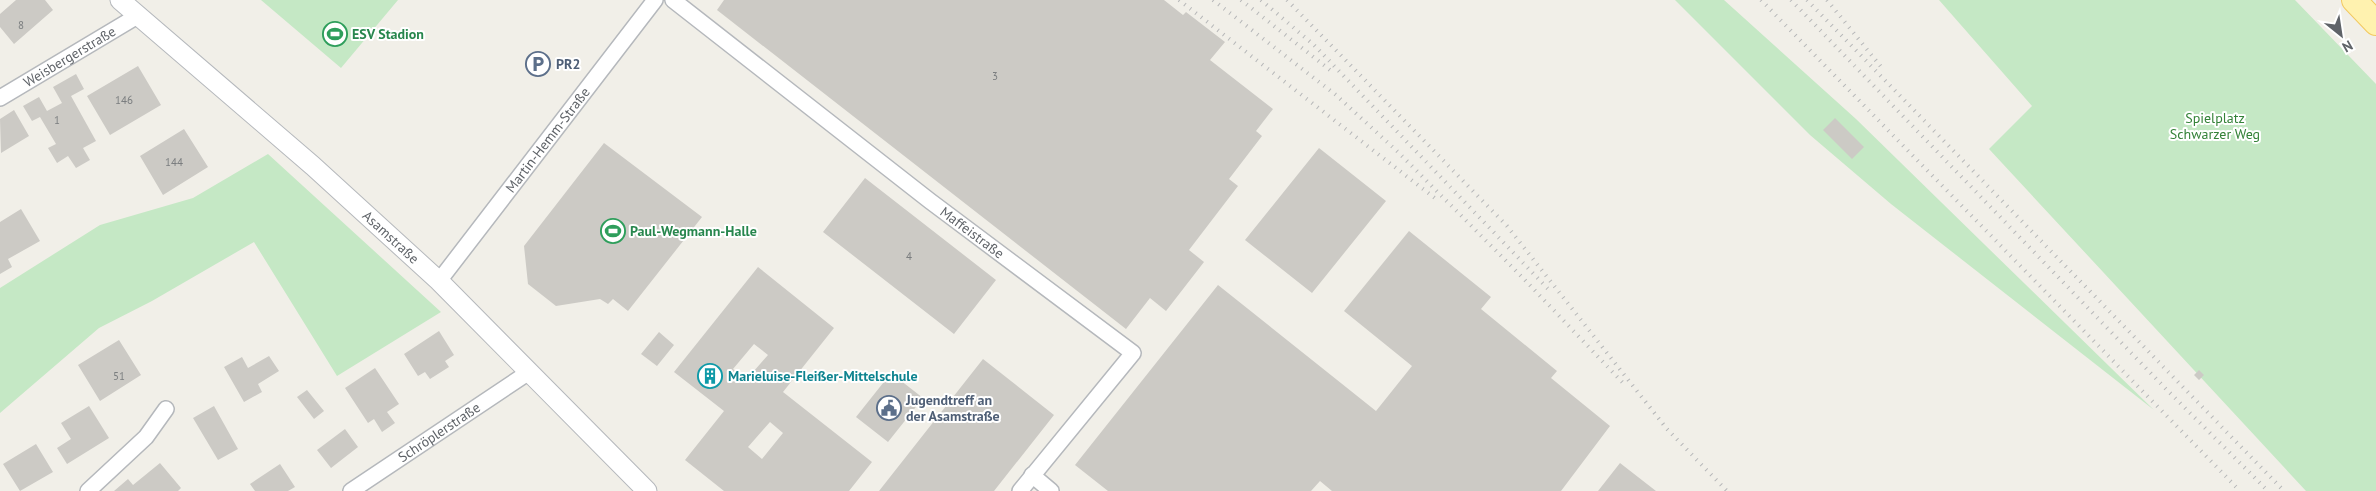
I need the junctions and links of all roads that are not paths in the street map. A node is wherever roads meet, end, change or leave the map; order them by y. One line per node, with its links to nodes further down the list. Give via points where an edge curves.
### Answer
1 (120, 0): 5 (street, Asamstraße)
2 (655, 0): 8 (street, Martin-Hemm-Straße)
3 (673, 0): 11 (street, Maffeistraße, via 930,201 1133,353)
4 (2354, 0): 6 (main road)
5 (139, 15): 7 (street, Weisbergerstraße); 8 (street, Asamstraße)
6 (2376, 22)
7 (0, 98)
8 (439, 281): 9 (street, Asamstraße)
9 (529, 372): 13 (street, Schröplerstraße); 14 (street, Asamstraße)
10 (166, 409): 12 (street, via 146,437)
11 (1032, 475): 15 (street, Maffeistraße); 16 (street)
12 (88, 491)
13 (350, 491)
14 (647, 491)
15 (1020, 491)
16 (1051, 491)

